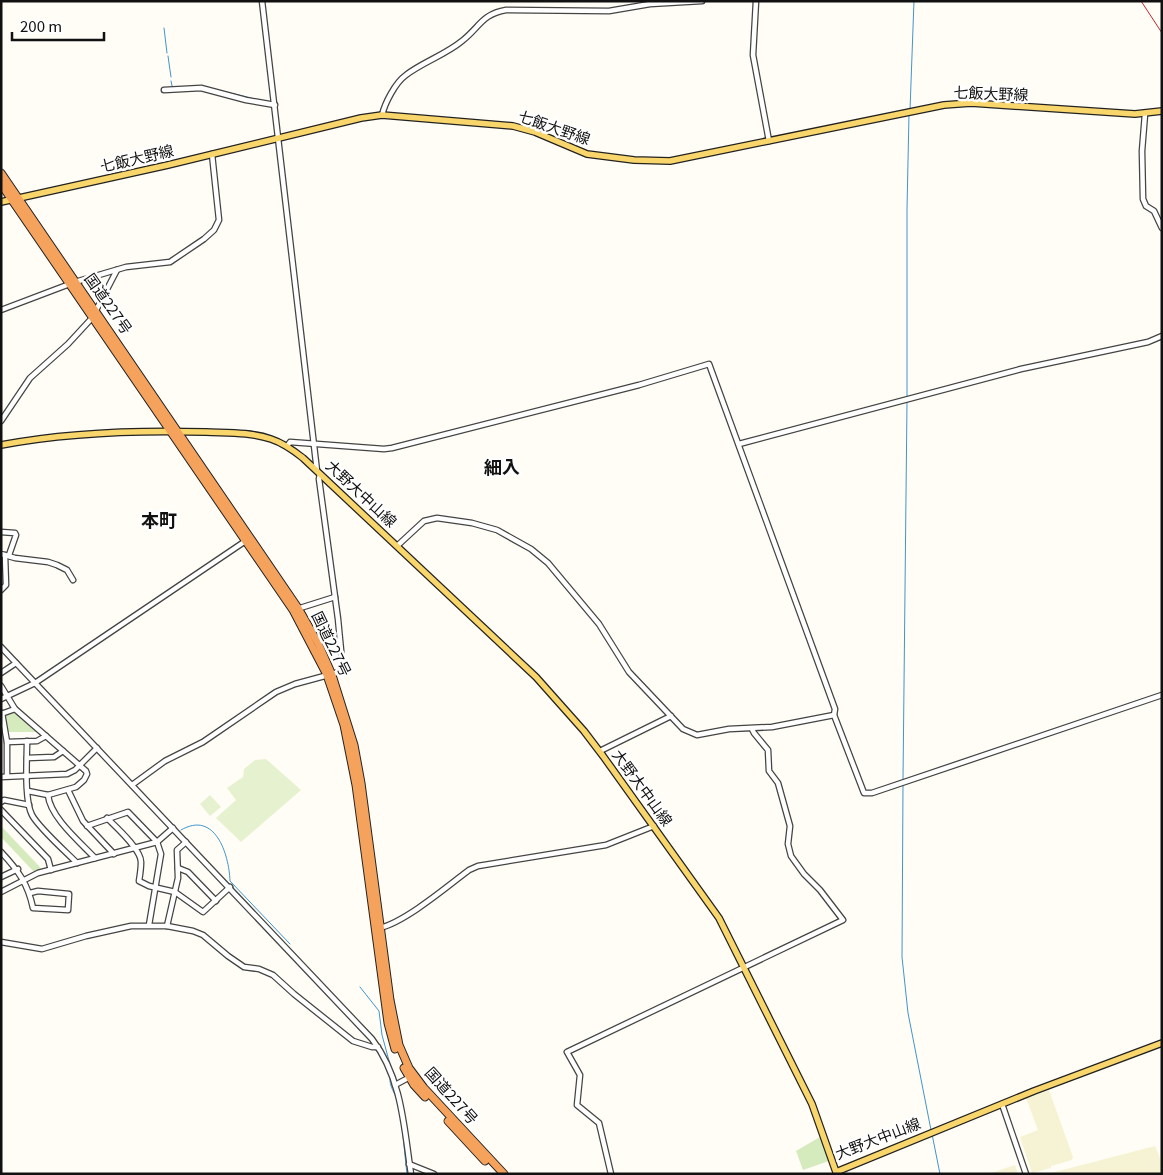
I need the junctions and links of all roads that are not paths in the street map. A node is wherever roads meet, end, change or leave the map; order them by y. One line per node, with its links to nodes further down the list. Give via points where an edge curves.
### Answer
1 (262, 1): 5 (street)
2 (702, 1): 8 (street, via 650,4 609,11 506,10 494,13 483,19 463,41 406,76 396,87)
3 (756, 1): 10 (street, via 753,54)
4 (164, 90): 5 (street, via 201,88)
5 (275, 105): 9 (street)
6 (1162, 111): 7 (main road, 七飯大野線)
7 (1145, 114): 10 (main road, 七飯大野線, via 971,103 944,105); 16 (street, via 1143,199 1146,206 1154,210)
8 (382, 116): 9 (main road, 七飯大野線); 10 (main road, 七飯大野線, via 513,126 588,154 658,162)
9 (280, 137): 11 (main road, 七飯大野線); 24 (street)
10 (769, 142)
11 (212, 154): 14 (main road, 七飯大野線); 17 (street, via 219,220 214,230 170,262)
12 (1, 173): 14 (highway, 国道227号)
13 (1, 184): 14 (highway, 国道227号)
14 (16, 199): 15 (main road, 七飯大野線); 18 (highway, 国道227号)
15 (1, 202)
16 (1162, 228)
17 (117, 270): 18 (street); 20 (street)
18 (73, 283): 19 (street); 20 (highway, 国道227号)
19 (1, 310)
20 (94, 315): 22 (street, via 30,378); 23 (highway, 国道227号)
21 (1162, 336): 25 (street, via 1148,342 1021,369)
22 (1, 421)
23 (174, 431): 26 (main road, 大野大中山線, via 78,434); 27 (main road, 大野大中山線, via 256,435); 30 (highway, 国道227号)
24 (315, 444): 25 (street, via 392,448 709,364); 27 (street, via 290,442); 28 (street)
25 (739, 444): 48 (street, via 836,709)
26 (1, 445)
27 (287, 446): 28 (main road, 大野大中山線)
28 (319, 473): 31 (main road, 大野大中山線); 35 (street)
29 (1, 532): 32 (street, via 15,532 16,535)
30 (248, 539): 36 (highway, 国道227号); 41 (street)
31 (397, 546): 49 (street, via 424,521 437,518 492,528 531,550 548,563 600,624 629,672); 56 (main road, 大野大中山線, via 536,677)
32 (5, 555): 33 (street, via 57,565 67,570); 34 (street, via 6,585)
33 (73, 580)
34 (1, 590)
35 (334, 597): 36 (street); 40 (street, via 343,671)
36 (296, 609): 40 (highway, 国道227号, via 318,642)
37 (1, 647): 38 (street)
38 (16, 663): 39 (street); 41 (street)
39 (1, 673)
40 (330, 675): 62 (street, via 276,692); 93 (highway, 国道227号, via 354,745)
41 (35, 683): 44 (street); 54 (street)
42 (1, 686): 44 (street)
43 (1162, 695): 48 (street, via 872,793 864,793)
44 (9, 696): 45 (street); 46 (street)
45 (1, 699)
46 (15, 709): 47 (street); 51 (street)
47 (2, 714): 52 (street)
48 (834, 715): 50 (street)
49 (671, 716): 50 (street, via 683,729 697,735); 56 (street)
50 (752, 729): 95 (street, via 768,750 770,771 778,783 790,826 788,844 791,856 843,920)
51 (46, 736): 53 (street); 55 (street)
52 (7, 742): 53 (street); 59 (street)
53 (27, 742): 57 (street)
54 (97, 748): 58 (street); 62 (street)
55 (63, 751): 57 (street, via 54,757); 58 (street)
56 (600, 751): 71 (main road, 大野大中山線)
57 (27, 758): 60 (street)
58 (80, 765): 60 (street, via 67,774); 63 (street, via 87,774 76,787)
59 (7, 776): 60 (street); 61 (street)
60 (28, 776): 64 (street)
61 (1, 777)
62 (132, 785): 72 (street)
63 (68, 790): 65 (street); 70 (street)
64 (28, 791): 65 (street); 67 (street)
65 (48, 795): 78 (street, via 58,818)
66 (1, 802): 67 (street)
67 (29, 804): 79 (street, via 37,821)
68 (1, 810): 82 (street, via 48,859)
69 (107, 818): 70 (street); 73 (street, via 128,812); 75 (street)
70 (87, 826): 77 (street)
71 (654, 826): 93 (street, via 606,845 472,868 415,909); 95 (main road, 大野大中山線, via 719,918)
72 (173, 828): 73 (street); 74 (street)
73 (156, 842): 75 (street); 86 (street, via 161,854)
74 (186, 842): 80 (street, via 177,850); 85 (street)
75 (135, 848): 77 (street); 86 (street, via 142,860 139,881)
76 (1, 852): 81 (street)
77 (114, 854): 78 (street)
78 (95, 858): 79 (street)
79 (77, 864): 82 (street)
80 (178, 868): 88 (street); 90 (street, via 188,872)
81 (18, 869): 83 (street); 84 (street)
82 (51, 870): 84 (street)
83 (1, 877)
84 (24, 880): 87 (street); 89 (street)
85 (230, 887): 90 (street); 97 (street)
86 (156, 888): 88 (street); 91 (street)
87 (1, 892)
88 (175, 892): 90 (street, via 203,912); 92 (street)
89 (30, 893): 89 (street, via 33,908 68,910 69,894)
90 (216, 901)
91 (149, 925): 92 (street); 94 (street, via 119,928 42,949)
92 (167, 926): 97 (street, via 199,933 244,967 272,975 353,1041)
93 (378, 928): 98 (highway, 国道227号, via 393,1022)
94 (1, 942)
95 (745, 967): 102 (main road, 大野大中山線, via 812,1104); 107 (street, via 567,1052 580,1074 577,1105 599,1123)
96 (1162, 1043): 100 (main road, 大野大中山線)
97 (378, 1047): 99 (street)
98 (412, 1076): 99 (street); 105 (highway, 国道227号, via 414,1085); 106 (highway, 国道227号)
99 (395, 1085): 101 (street, via 401,1101)
100 (1002, 1104): 102 (main road, 大野大中山線); 108 (street)
101 (409, 1164): 103 (street); 104 (street)
102 (834, 1173)
103 (410, 1174)
104 (434, 1174)
105 (498, 1174)
106 (504, 1174)
107 (611, 1174)
108 (1026, 1174)

